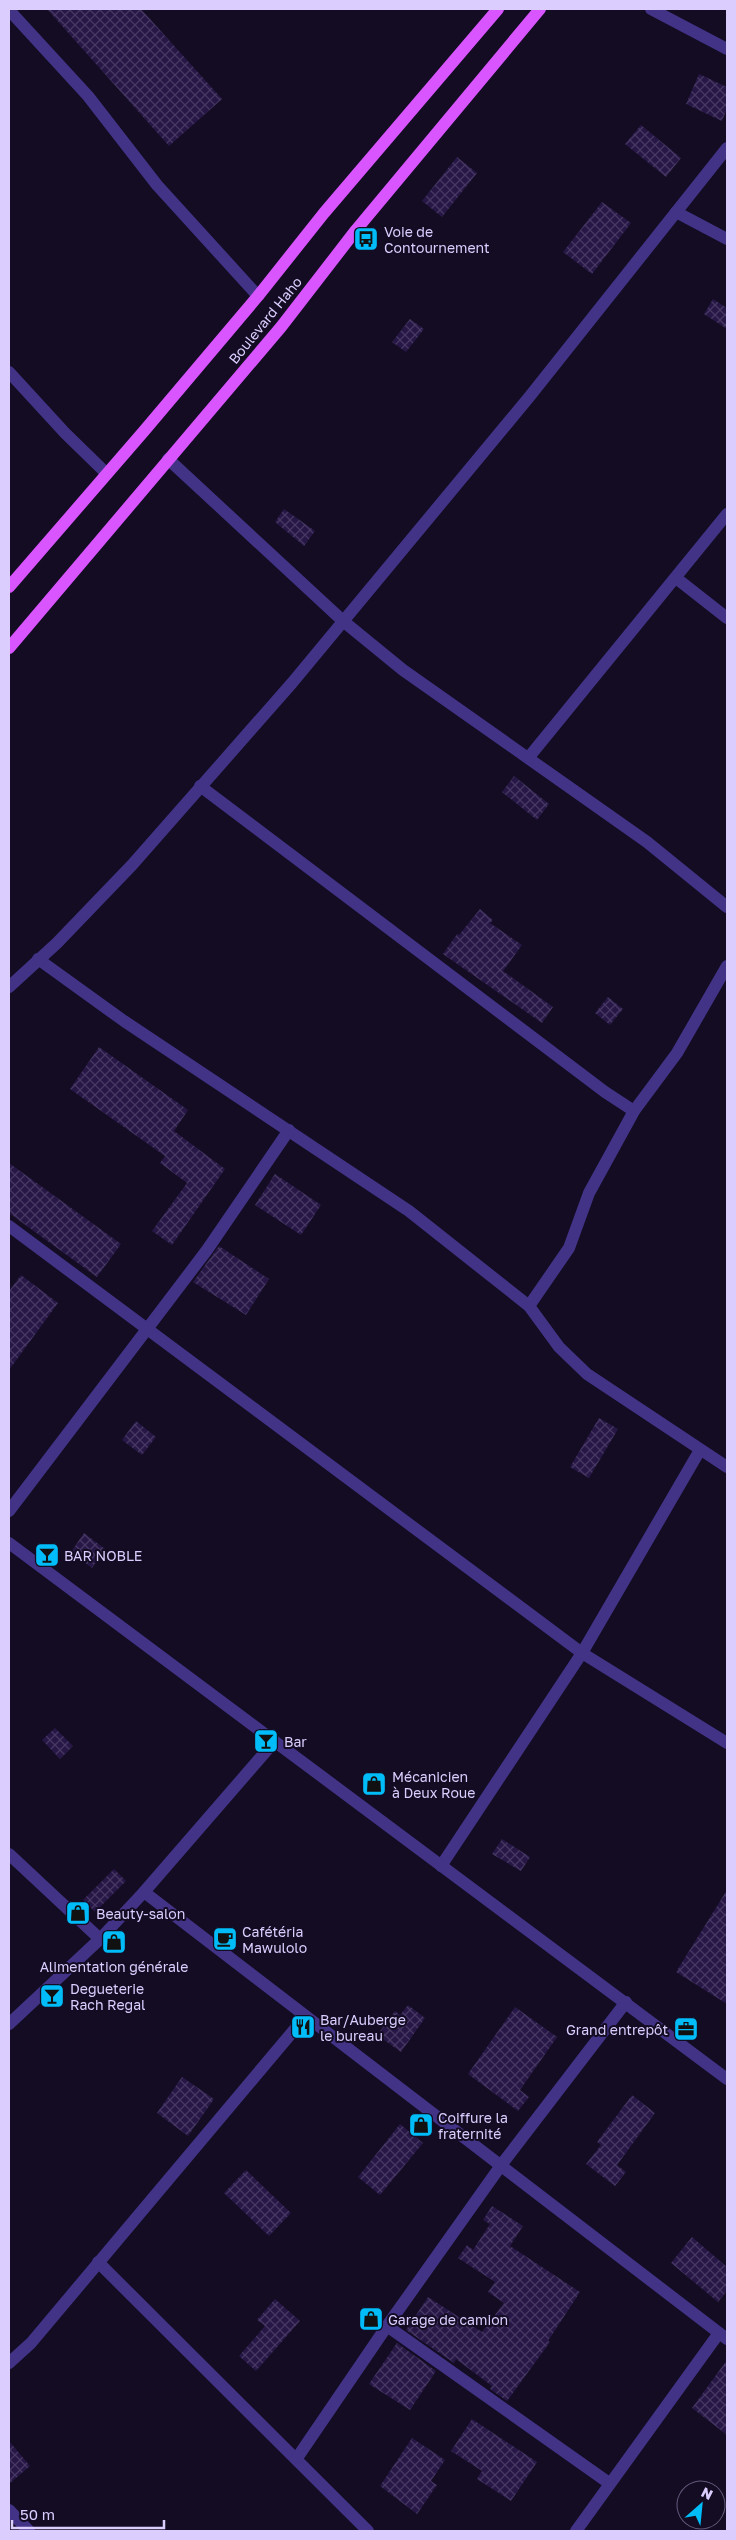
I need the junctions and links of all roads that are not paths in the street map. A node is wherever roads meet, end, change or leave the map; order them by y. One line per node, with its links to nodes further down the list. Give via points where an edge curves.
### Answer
1 (498, 9): 9 (main road, Boulevard Haho, via 324,213)
2 (540, 9): 11 (main road, Boulevard Haho, via 356,230 281,327)
3 (651, 9): 5 (street)
4 (9, 10): 9 (street, via 88,96 157,185)
5 (727, 49)
6 (727, 148): 7 (street)
7 (676, 212): 8 (street); 17 (street, via 524,403)
8 (727, 239)
9 (258, 296): 12 (main road, Boulevard Haho)
10 (9, 372): 12 (street, via 65,434)
11 (168, 459): 17 (street); 18 (main road, Boulevard Haho)
12 (106, 473): 15 (main road, Boulevard Haho)
13 (727, 514): 14 (street)
14 (676, 578): 16 (street); 19 (street)
15 (9, 587)
16 (727, 618)
17 (343, 621): 19 (street, via 403,670); 20 (street)
18 (9, 648)
19 (529, 757): 21 (street, via 647,842)
20 (200, 786): 22 (street, via 132,865 58,943); 25 (street)
21 (727, 907)
22 (38, 959): 24 (street); 26 (street, via 124,1021)
23 (727, 966): 25 (street, via 677,1053)
24 (9, 987)
25 (634, 1111): 28 (street, via 589,1193 569,1248)
26 (289, 1130): 28 (street, via 409,1211); 29 (street, via 207,1250)
27 (9, 1226): 29 (street)
28 (530, 1306): 30 (street, via 559,1347 587,1374)
29 (146, 1329): 32 (street); 34 (street)
30 (700, 1450): 31 (street); 34 (street)
31 (727, 1467)
32 (9, 1511)
33 (9, 1543): 35 (street)
34 (582, 1653): 36 (street); 38 (street)
35 (274, 1742): 38 (street); 39 (street)
36 (727, 1742)
37 (9, 1854): 40 (street)
38 (441, 1866): 41 (street)
39 (144, 1892): 40 (street); 42 (street)
40 (100, 1939): 43 (street)
41 (626, 2002): 44 (street); 45 (street)
42 (305, 2017): 45 (street); 46 (street)
43 (9, 2024)
44 (727, 2080)
45 (502, 2164): 47 (street); 48 (street)
46 (98, 2262): 49 (street, via 31,2342); 50 (street)
47 (387, 2326): 50 (street); 51 (street)
48 (723, 2336): 51 (street)
49 (9, 2363)
50 (296, 2458): 54 (street)
51 (609, 2483): 55 (street)
52 (9, 2510): 53 (street)
53 (29, 2531)
54 (368, 2531)
55 (576, 2531)

